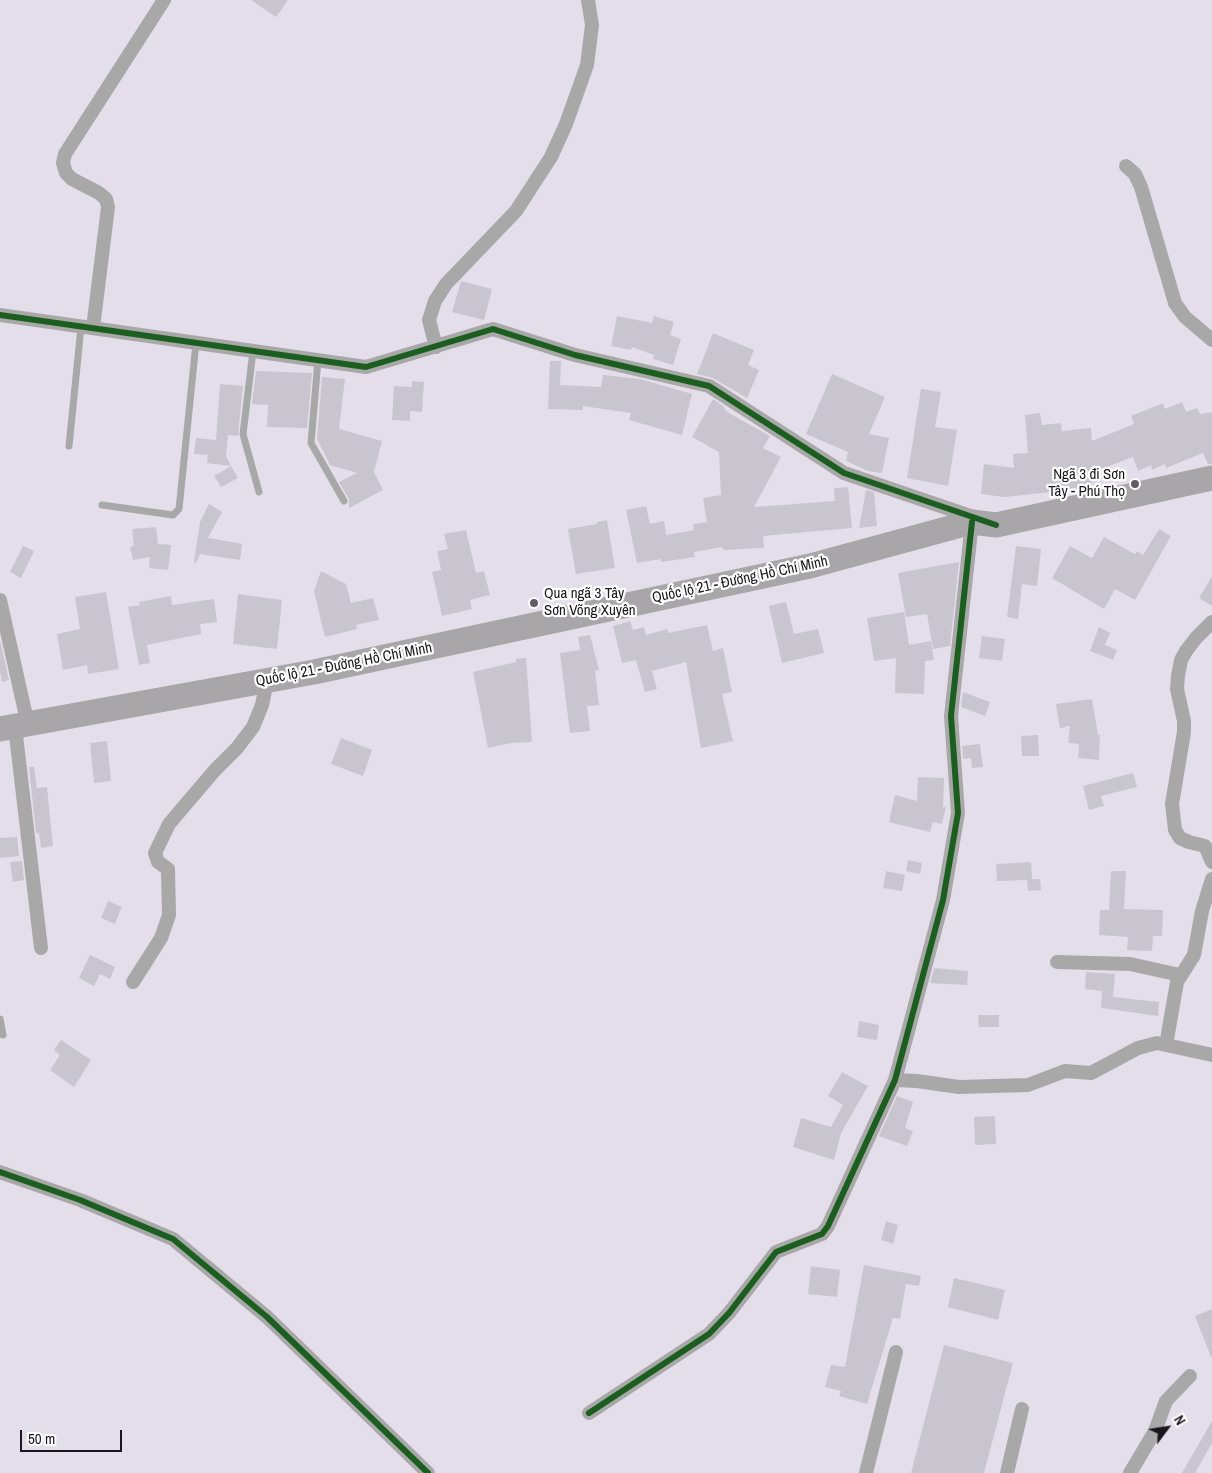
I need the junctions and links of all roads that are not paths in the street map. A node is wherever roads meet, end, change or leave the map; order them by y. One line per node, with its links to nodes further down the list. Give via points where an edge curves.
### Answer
1 (164, 0): 5 (street, via 65,154 66,172 72,179 100,193 108,207)
2 (588, 0): 8 (street, via 592,25 587,65 566,124 551,157 516,211 446,284 435,301 429,320)
3 (1126, 166): 6 (street, via 1135,174 1141,188 1175,303 1185,317)
4 (0, 316): 5 (street)
5 (87, 328): 7 (street); 11 (lane)
6 (1212, 340)
7 (196, 343): 9 (street); 15 (lane, via 179,510 173,515)
8 (436, 347): 10 (street, via 366,367); 16 (street, via 493,329 575,355 709,386 844,474)
9 (254, 351): 10 (street); 13 (lane, via 243,434)
10 (318, 360): 14 (lane, via 311,443)
11 (69, 446)
12 (1212, 478): 16 (highway, Quốc lộ 21 - Đường Hồ Chí Minh)
13 (259, 492)
14 (344, 501)
15 (102, 505)
16 (984, 524): 19 (highway, Quốc lộ 21 - Đường Hồ Chí Minh, via 810,566); 31 (street, via 951,716 958,813 943,900)
17 (0, 600): 20 (street)
18 (1212, 622): 21 (street, via 1181,660 1177,689 1184,732 1172,804 1175,830 1180,838 1204,846)
19 (267, 680): 20 (highway, Quốc lộ 21 - Đường Hồ Chí Minh); 26 (street, via 253,727 169,824 155,853 158,862 168,869 169,915 161,938)
20 (14, 727): 23 (street)
21 (1212, 862)
22 (1212, 878): 25 (street, via 1194,954)
23 (41, 948)
24 (1057, 962): 25 (street, via 1130,964)
25 (1180, 975): 29 (street)
26 (133, 982)
27 (0, 1019): 28 (lane)
28 (3, 1035)
29 (1166, 1045): 30 (street); 31 (street, via 1157,1043 1138,1048 1091,1072 1065,1071 1028,1085 959,1087)
30 (1212, 1054)
31 (895, 1080): 36 (street, via 822,1234 776,1252 709,1334)
32 (0, 1172): 37 (street, via 80,1200 174,1239 267,1317)
33 (896, 1352): 38 (street)
34 (1190, 1376): 40 (street, via 1166,1401 1155,1431)
35 (1022, 1409): 39 (street)
36 (589, 1414)
37 (428, 1473)
38 (866, 1473)
39 (1007, 1473)
40 (1130, 1473)

